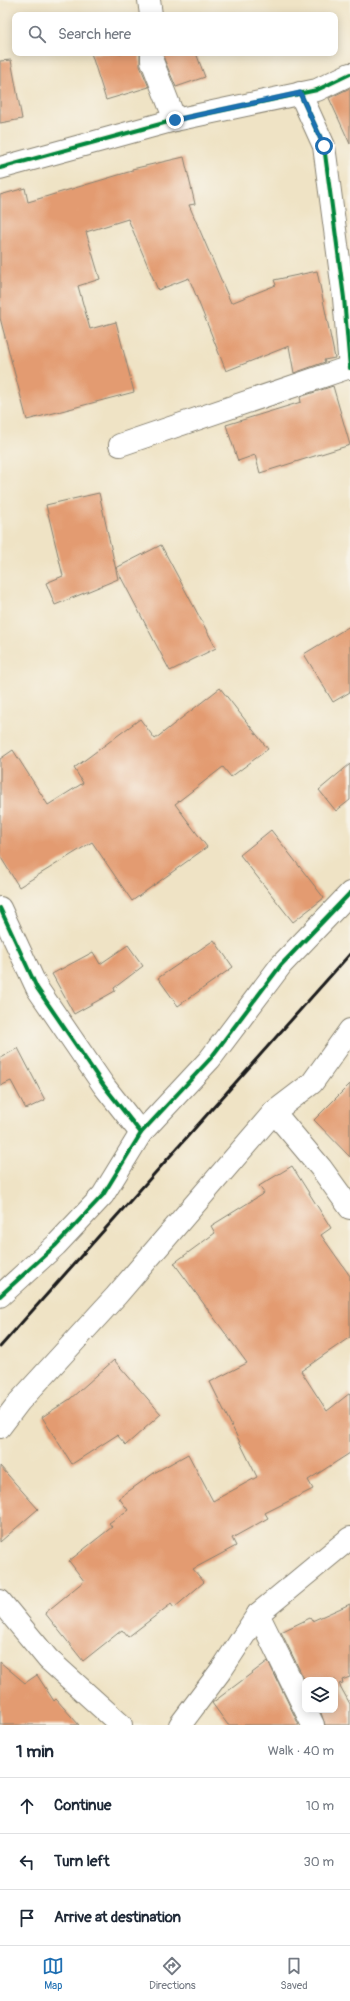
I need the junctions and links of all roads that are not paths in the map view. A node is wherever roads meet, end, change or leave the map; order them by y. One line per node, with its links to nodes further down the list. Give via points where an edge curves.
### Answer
1 (148, 0): 2 (street)
2 (150, 12)
3 (152, 56): 6 (street)
4 (350, 74): 5 (street, via 317,90)
5 (300, 93): 6 (street); 8 (street, via 324,146 344,298)
6 (175, 120): 7 (street)
7 (0, 168)
8 (350, 367): 9 (street)
9 (120, 445)
10 (350, 893): 14 (street, via 281,965 210,1059)
11 (0, 908): 14 (street, via 37,988 104,1086)
12 (350, 1030): 13 (street, via 312,1083)
13 (274, 1112): 15 (street, via 321,1168); 17 (street, via 116,1296 19,1402)
14 (141, 1133): 16 (street, via 103,1195 56,1245)
15 (350, 1208)
16 (0, 1296)
17 (0, 1427)
18 (350, 1538): 20 (street)
19 (0, 1602): 21 (street, via 48,1659)
20 (258, 1614): 22 (street, via 222,1669); 23 (street)
21 (121, 1725)
22 (180, 1725)
23 (313, 1725)

